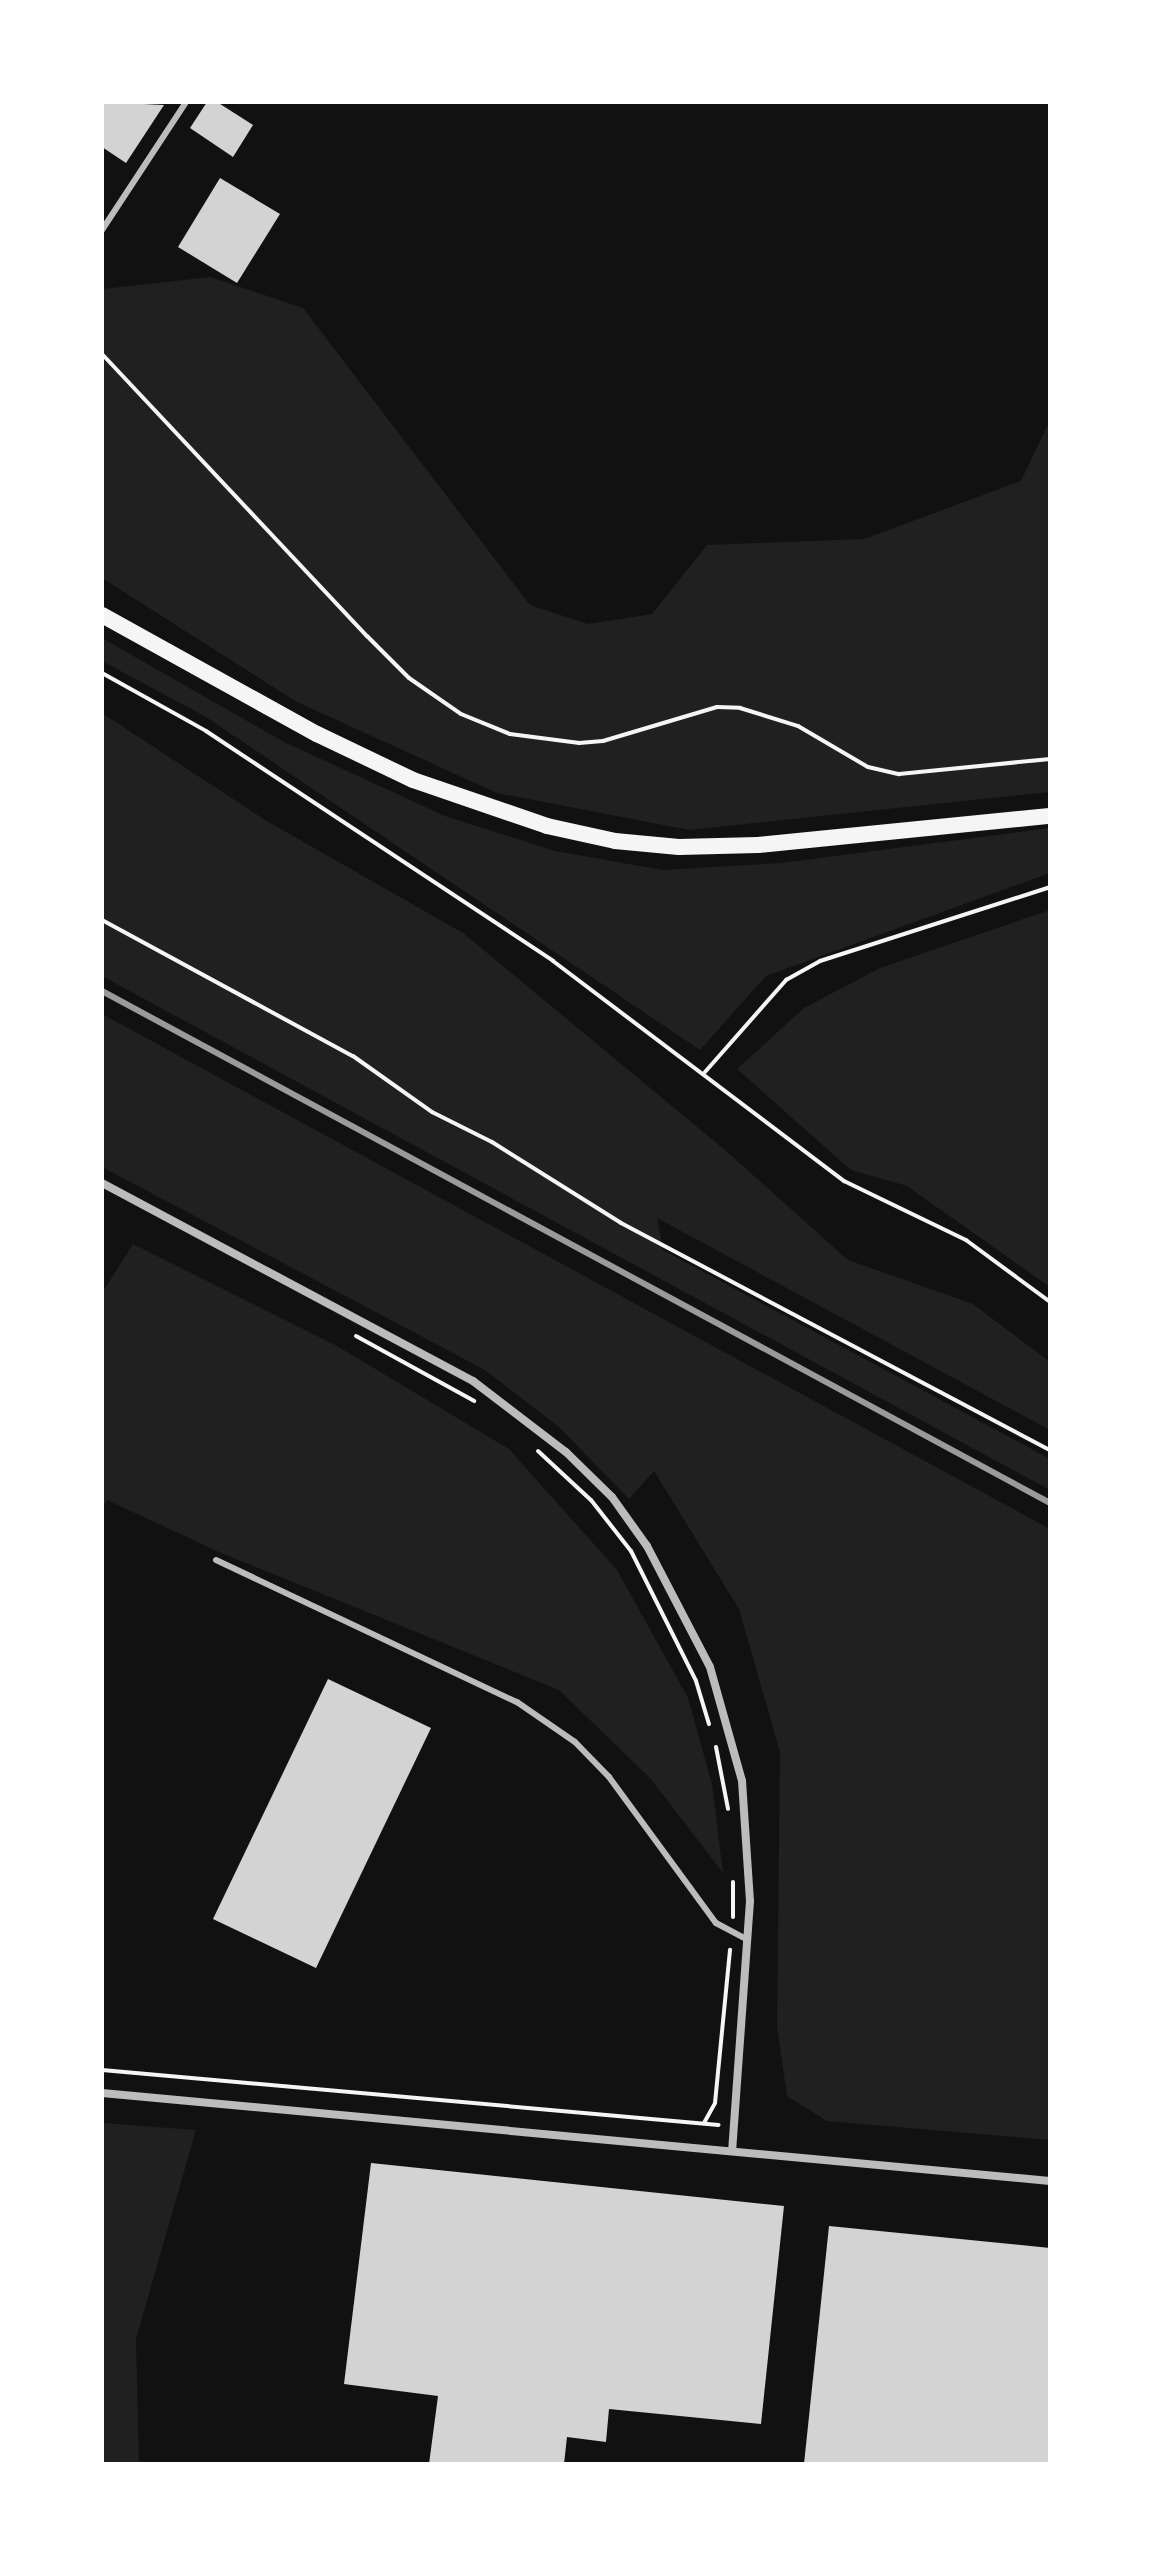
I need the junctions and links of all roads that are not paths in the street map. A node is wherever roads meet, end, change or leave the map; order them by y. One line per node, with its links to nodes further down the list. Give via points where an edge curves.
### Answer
1 (186, 102): 2 (lane)
2 (102, 230)
3 (102, 615): 4 (main road, via 317,734 413,780 547,826 615,841 679,847 758,845)
4 (1050, 816)
5 (102, 1183): 7 (street, via 473,1381 526,1417 612,1497 677,1601 727,1718 742,1781 748,1844)
6 (216, 1560): 7 (lane, via 517,1702 575,1742 609,1777 716,1923)
7 (748, 1940): 9 (street)
8 (102, 2093): 9 (street)
9 (732, 2150): 10 (street)
10 (1050, 2181)

